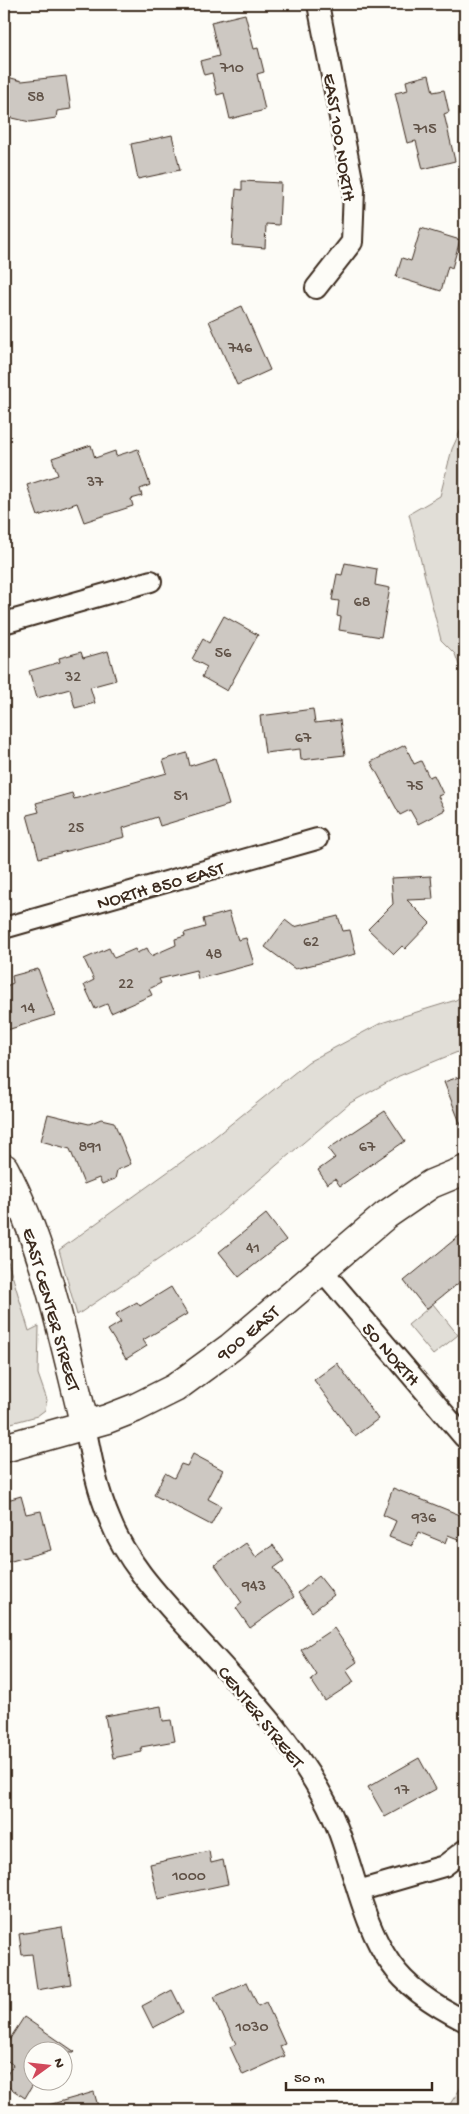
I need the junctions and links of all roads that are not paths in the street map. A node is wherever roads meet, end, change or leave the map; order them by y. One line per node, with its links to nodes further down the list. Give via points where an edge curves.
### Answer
1 (318, 4): 2 (street, EAST 100 NORTH, via 354,190 352,242)
2 (316, 288)
3 (151, 581): 4 (street)
4 (4, 623)
5 (317, 839): 6 (street, NORTH 850 EAST)
6 (4, 928)
7 (4, 1168): 10 (street, EAST CENTER STREET, via 22,1202 45,1272)
8 (465, 1170): 9 (street, 900 EAST, via 416,1193)
9 (321, 1269): 10 (street, 900 EAST, via 194,1376 135,1408); 11 (street, 50 NORTH)
10 (85, 1426): 12 (street, 900 EAST); 14 (street, CENTER STREET, via 95,1474 110,1521 124,1547 155,1591 290,1745 324,1797)
11 (464, 1437)
12 (4, 1448)
13 (465, 1850): 14 (street, via 444,1866)
14 (358, 1891): 15 (street, CENTER STREET, via 391,1965 419,1993)
15 (465, 2021)

